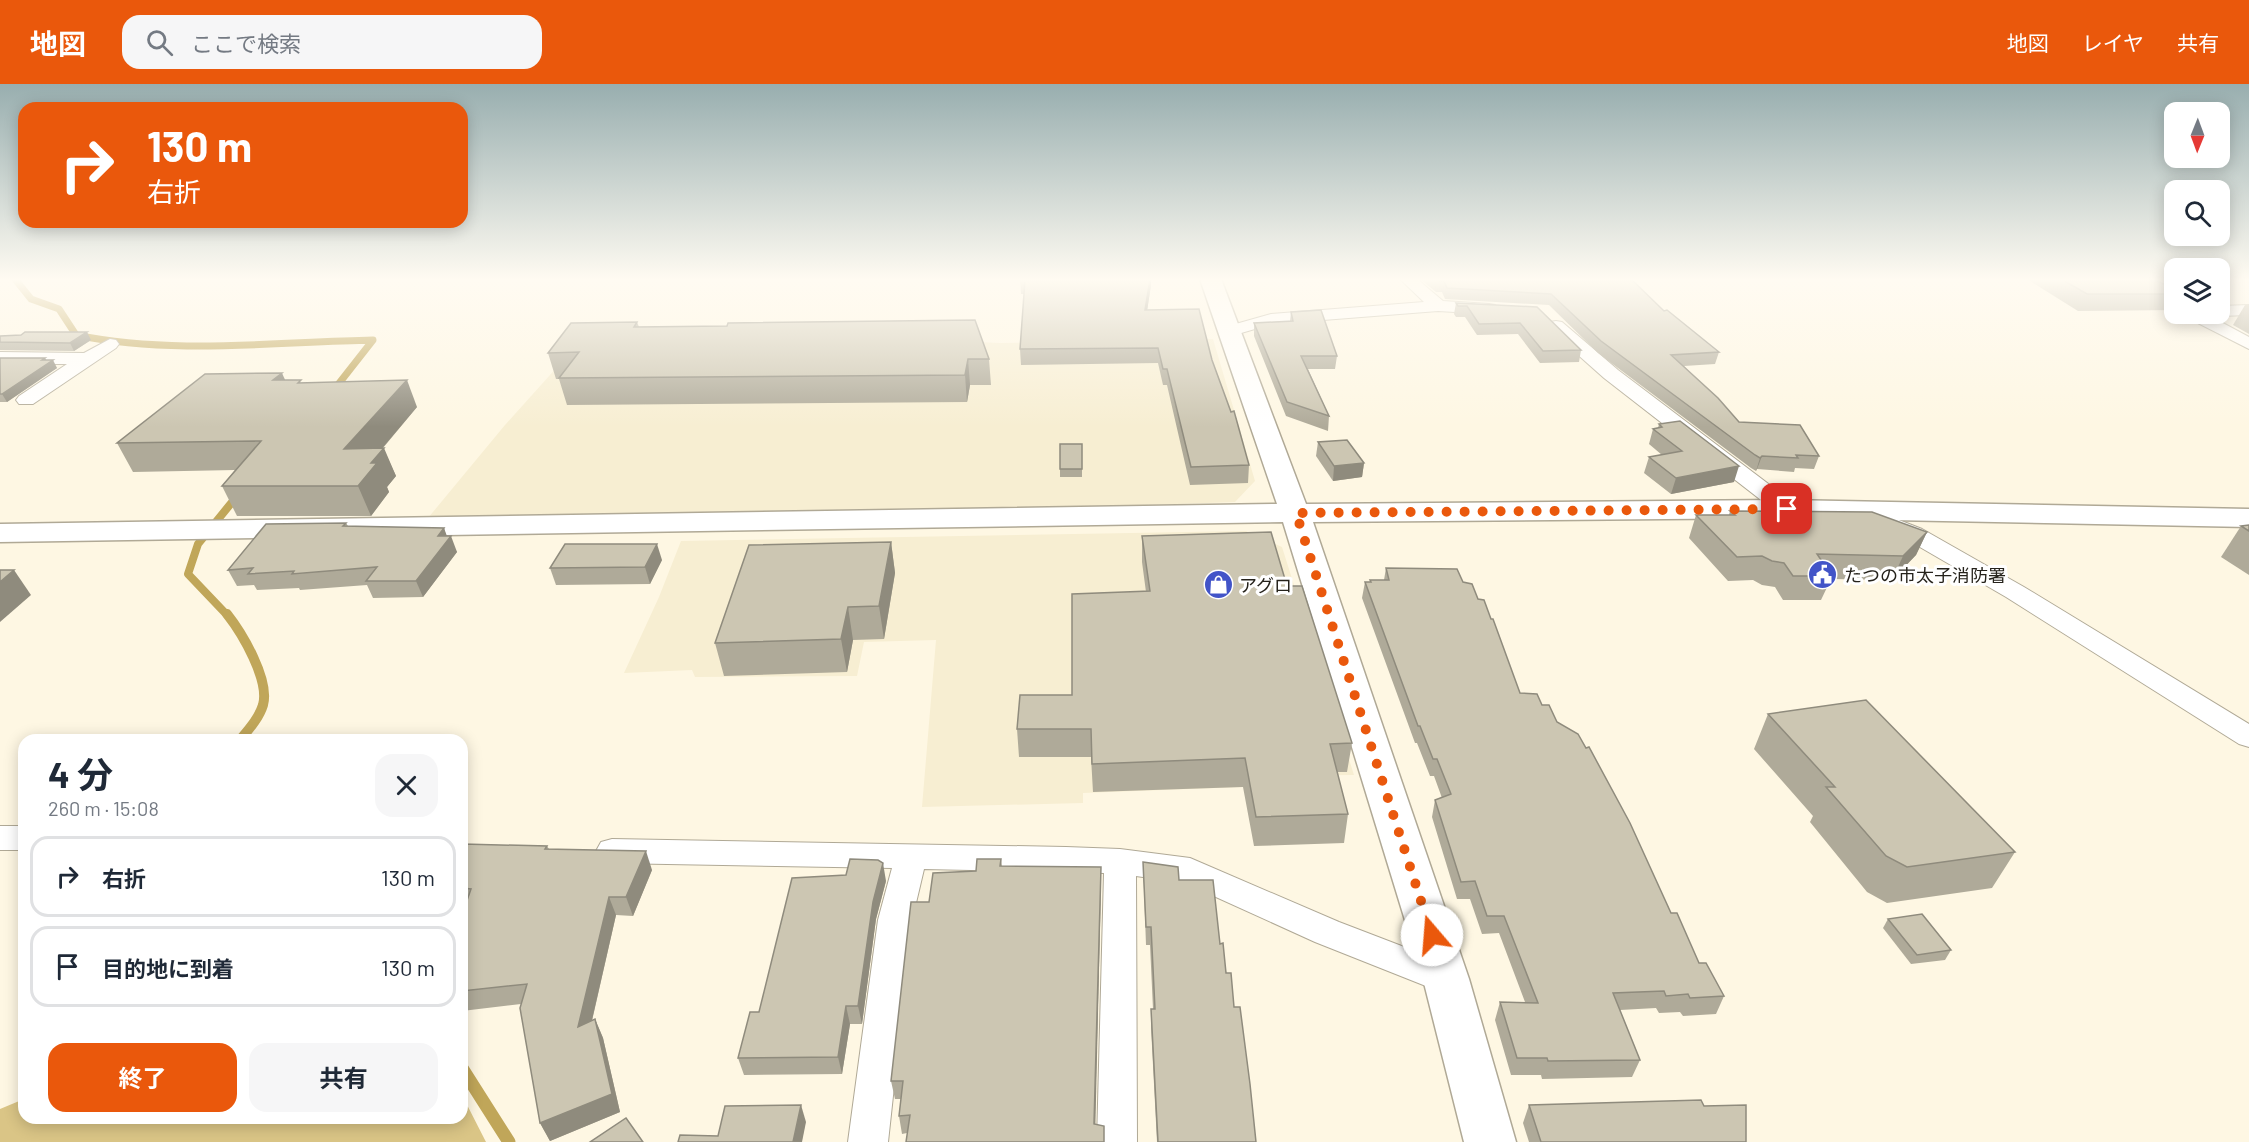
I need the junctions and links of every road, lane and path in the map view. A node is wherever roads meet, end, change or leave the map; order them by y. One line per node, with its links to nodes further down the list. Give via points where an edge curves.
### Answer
1 (1240, 328): 4 (street)
2 (1559, 328): 10 (street, via 1590,359)
3 (2220, 328): 5 (street)
4 (1231, 331): 12 (street)
5 (2249, 344)
6 (111, 345): 8 (street)
7 (0, 358): 8 (street)
8 (89, 359): 9 (street)
9 (26, 400)
10 (1787, 509): 11 (street); 12 (street)
11 (1864, 512): 13 (street); 15 (street, via 1914,534 2015,592)
12 (1296, 513): 14 (street); 21 (street)
13 (2249, 518)
14 (0, 533)
15 (2249, 737)
16 (0, 838): 17 (street)
17 (18, 838)
18 (577, 850): 19 (street)
19 (910, 858): 20 (street); 22 (street, via 895,920)
20 (1119, 861): 21 (street, via 1190,871); 23 (street)
21 (1446, 979): 24 (street)
22 (868, 1142)
23 (1117, 1142)
24 (1490, 1142)

